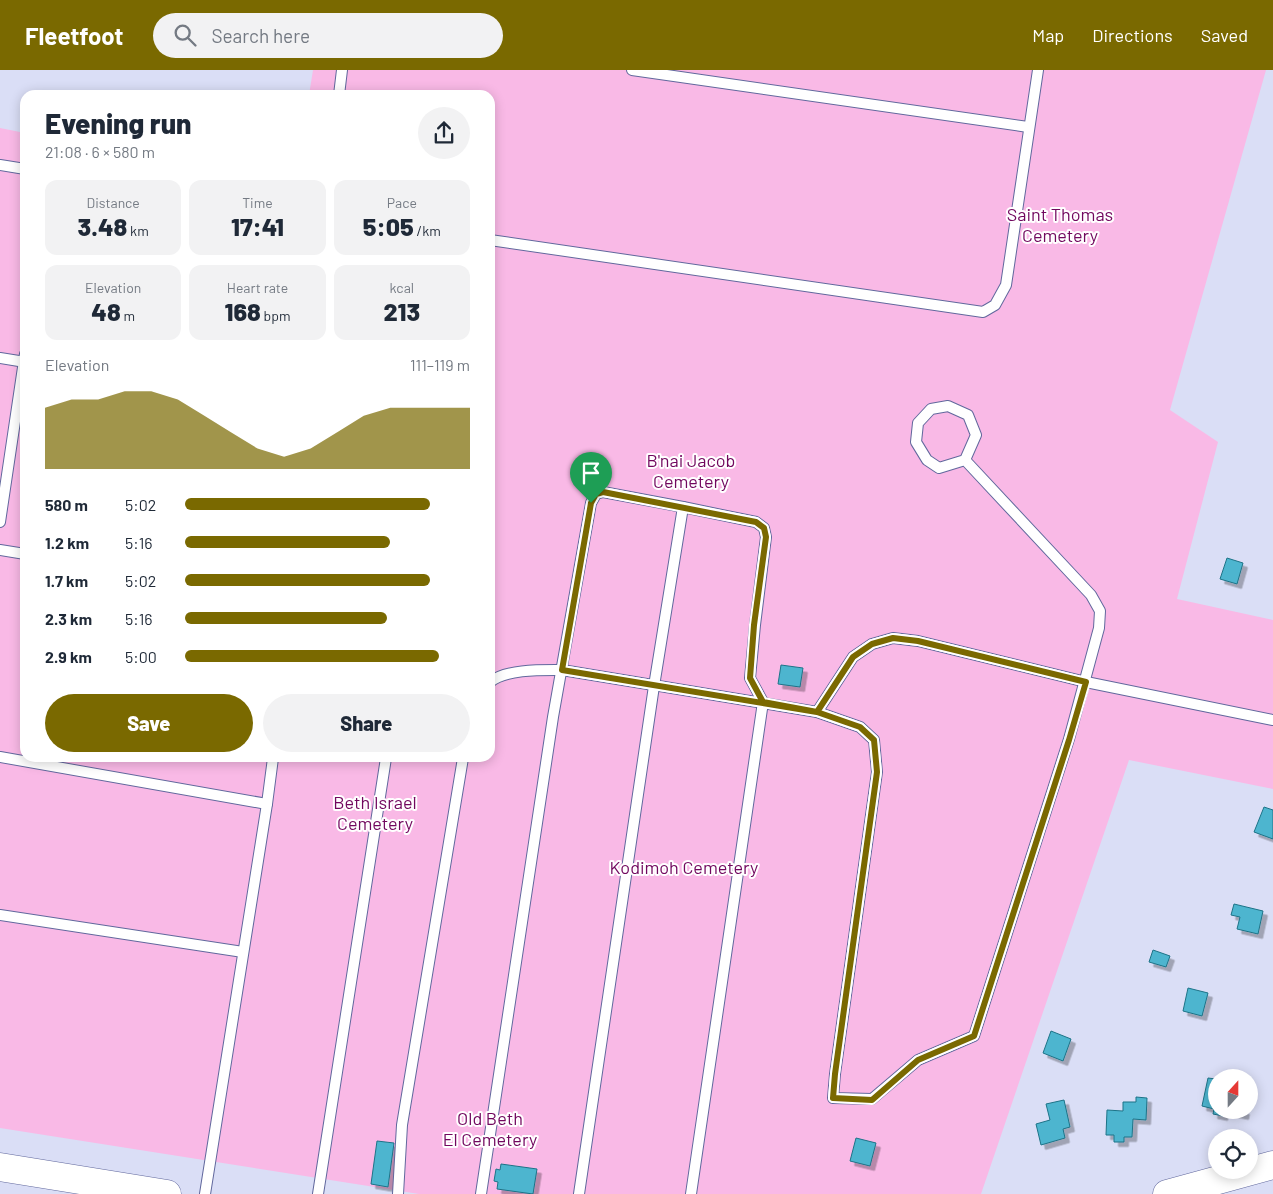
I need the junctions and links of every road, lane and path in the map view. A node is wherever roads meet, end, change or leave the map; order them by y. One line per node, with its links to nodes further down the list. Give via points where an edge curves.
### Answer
1 (342, 70): 4 (lane)
2 (632, 70): 5 (lane)
3 (1038, 70): 5 (lane)
4 (340, 90)
5 (1028, 127): 8 (lane, via 1006,285 995,305 983,312)
6 (0, 165): 7 (lane)
7 (20, 168)
8 (495, 241)
9 (0, 358): 10 (lane)
10 (20, 359)
11 (20, 392): 14 (lane)
12 (964, 460): 12 (lane, via 939,468 927,460 916,442 918,423 930,409 948,406 968,415 976,435); 19 (lane, via 1090,595 1100,611)
13 (683, 508): 17 (lane, via 603,492 596,494 591,503); 20 (lane); 21 (lane, via 756,522 764,528 766,537 750,678)
14 (0, 522)
15 (0, 550): 16 (lane)
16 (20, 553)
17 (562, 670): 18 (lane, via 532,670); 20 (lane); 39 (lane)
18 (495, 678)
19 (1086, 682): 22 (lane, via 918,641 893,638 872,644 853,657); 22 (lane, via 974,1036 918,1060 872,1100 833,1098 877,772 874,740 860,727); 23 (lane)
20 (654, 686): 21 (lane); 40 (lane)
21 (763, 702): 22 (lane); 41 (lane)
22 (817, 712)
23 (1273, 720)
24 (0, 757): 25 (lane)
25 (20, 761)
26 (29, 762): 30 (lane)
27 (273, 762): 30 (lane)
28 (385, 762): 37 (lane)
29 (462, 762): 38 (lane, via 402,1125)
30 (268, 804): 32 (lane)
31 (0, 915): 32 (lane)
32 (243, 952): 36 (lane)
33 (1273, 1165): 42 (main road)
34 (0, 1167): 35 (main road)
35 (167, 1194)
36 (205, 1194)
37 (318, 1194)
38 (398, 1194)
39 (481, 1194)
40 (579, 1194)
41 (691, 1194)
42 (1167, 1194)

